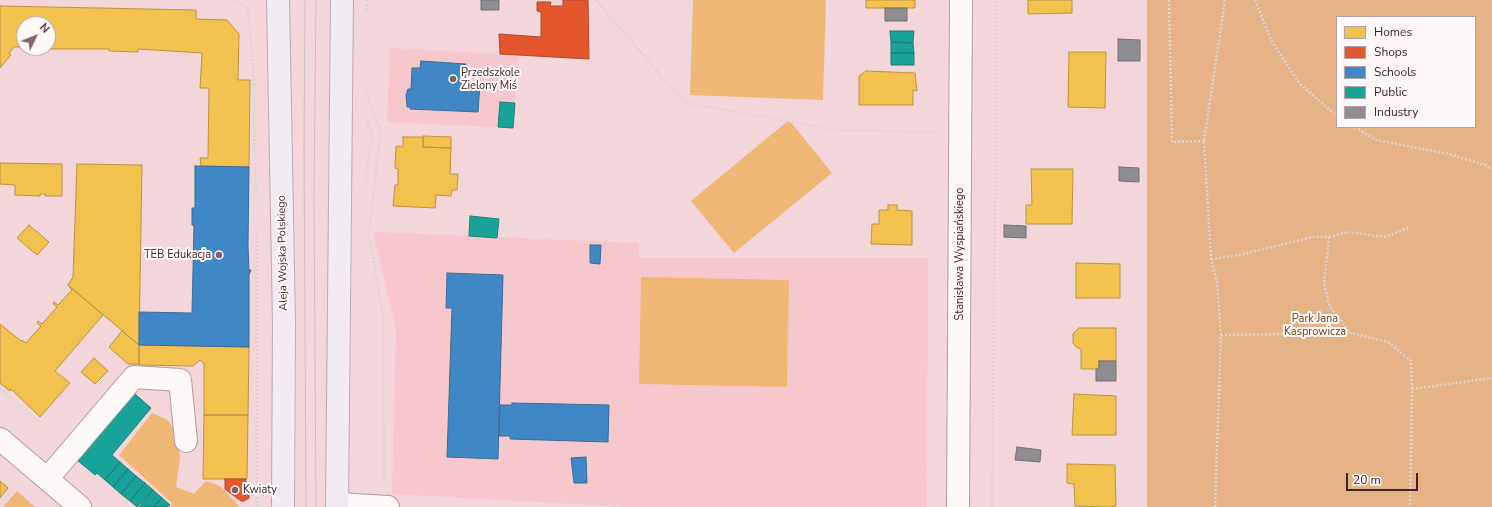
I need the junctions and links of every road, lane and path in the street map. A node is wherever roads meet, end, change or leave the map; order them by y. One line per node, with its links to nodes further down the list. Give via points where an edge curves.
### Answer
1 (229, 0): 18 (path, via 248,8 253,66)
2 (278, 0): 38 (main road, Aleja Wojska Polskiego, via 284,323)
3 (342, 0): 34 (main road)
4 (367, 0): 11 (path)
5 (596, 0): 15 (path, via 681,99 692,104 837,130)
6 (961, 0): 40 (street, Stanisława Wyspiańskiego)
7 (997, 0): 41 (path)
8 (1169, 0): 16 (path, via 1172,142)
9 (1225, 0): 16 (path)
10 (1255, 0): 13 (path, via 1271,40 1300,84)
11 (367, 15)
12 (366, 92): 35 (path, via 381,131 369,233 383,315 384,496)
13 (1336, 115)
14 (1357, 128): 17 (path, via 1376,140 1449,154)
15 (935, 132)
16 (1204, 141): 22 (path)
17 (1492, 169)
18 (256, 204)
19 (257, 227): 37 (path)
20 (1410, 227): 21 (path, via 1386,237 1348,232)
21 (1329, 237): 22 (path, via 1313,237); 23 (path, via 1324,284 1330,307)
22 (1211, 259): 24 (path, via 1217,284)
23 (1351, 333): 24 (path); 27 (path, via 1388,342 1410,361)
24 (1221, 335): 42 (path)
25 (1492, 378): 27 (path)
26 (0, 389): 28 (path)
27 (1412, 389): 43 (path)
28 (43, 425)
29 (0, 439): 32 (street)
30 (186, 441): 32 (street, via 180,380 134,377)
31 (21, 479): 33 (path)
32 (47, 479): 36 (street)
33 (0, 504)
34 (337, 506): 35 (street)
35 (362, 506): 39 (street)
36 (80, 507)
37 (257, 507)
38 (283, 507)
39 (388, 507)
40 (958, 507)
41 (992, 507)
42 (1216, 507)
43 (1410, 507)

